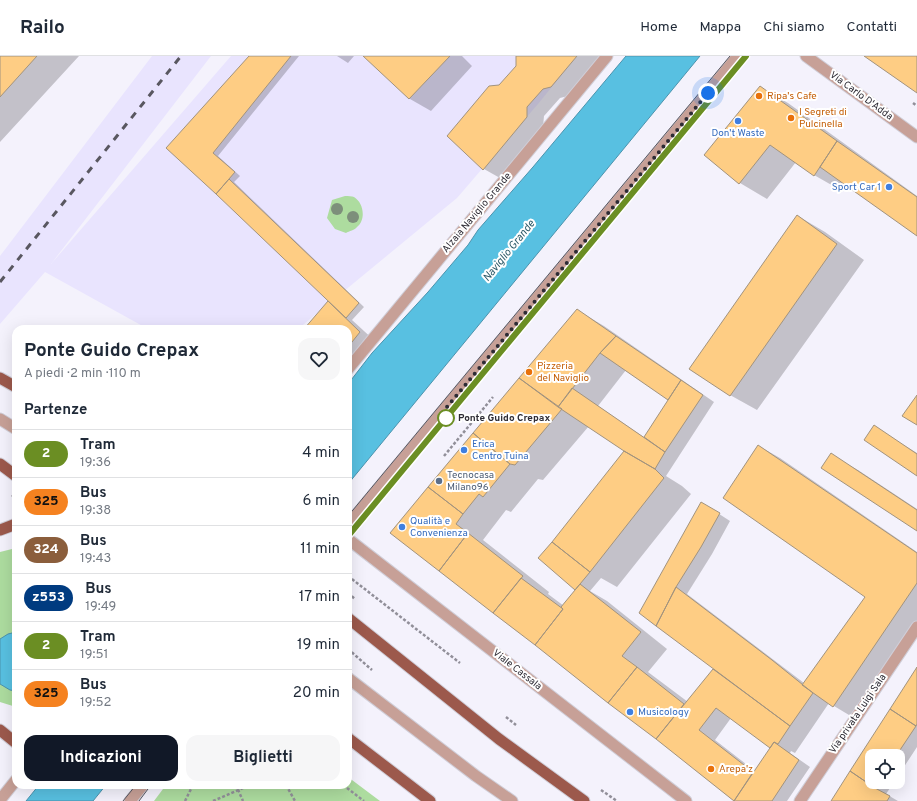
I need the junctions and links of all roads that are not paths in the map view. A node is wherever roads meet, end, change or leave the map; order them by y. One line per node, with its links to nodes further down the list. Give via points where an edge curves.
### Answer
1 (607, 56): 5 (street, Alzaia Naviglio Grande)
2 (738, 56): 12 (street)
3 (806, 56): 4 (street, Via Carlo D'Adda)
4 (917, 137)
5 (352, 364)
6 (0, 378): 7 (main road)
7 (12, 385)
8 (0, 419): 9 (street)
9 (12, 426)
10 (0, 464): 11 (main road)
11 (12, 473)
12 (352, 520)
13 (12, 526): 14 (main road)
14 (0, 530)
15 (352, 542): 29 (street, Viale Cassala)
16 (352, 621): 28 (main road, via 499,739)
17 (917, 626): 30 (street, Via privata Luigi Sala)
18 (352, 681): 27 (street)
19 (0, 730): 20 (main road)
20 (12, 740)
21 (352, 741): 26 (main road)
22 (12, 785): 24 (street)
23 (140, 789): 25 (street)
24 (0, 800)
25 (130, 801)
26 (430, 801)
27 (512, 801)
28 (584, 801)
29 (686, 801)
30 (800, 801)

